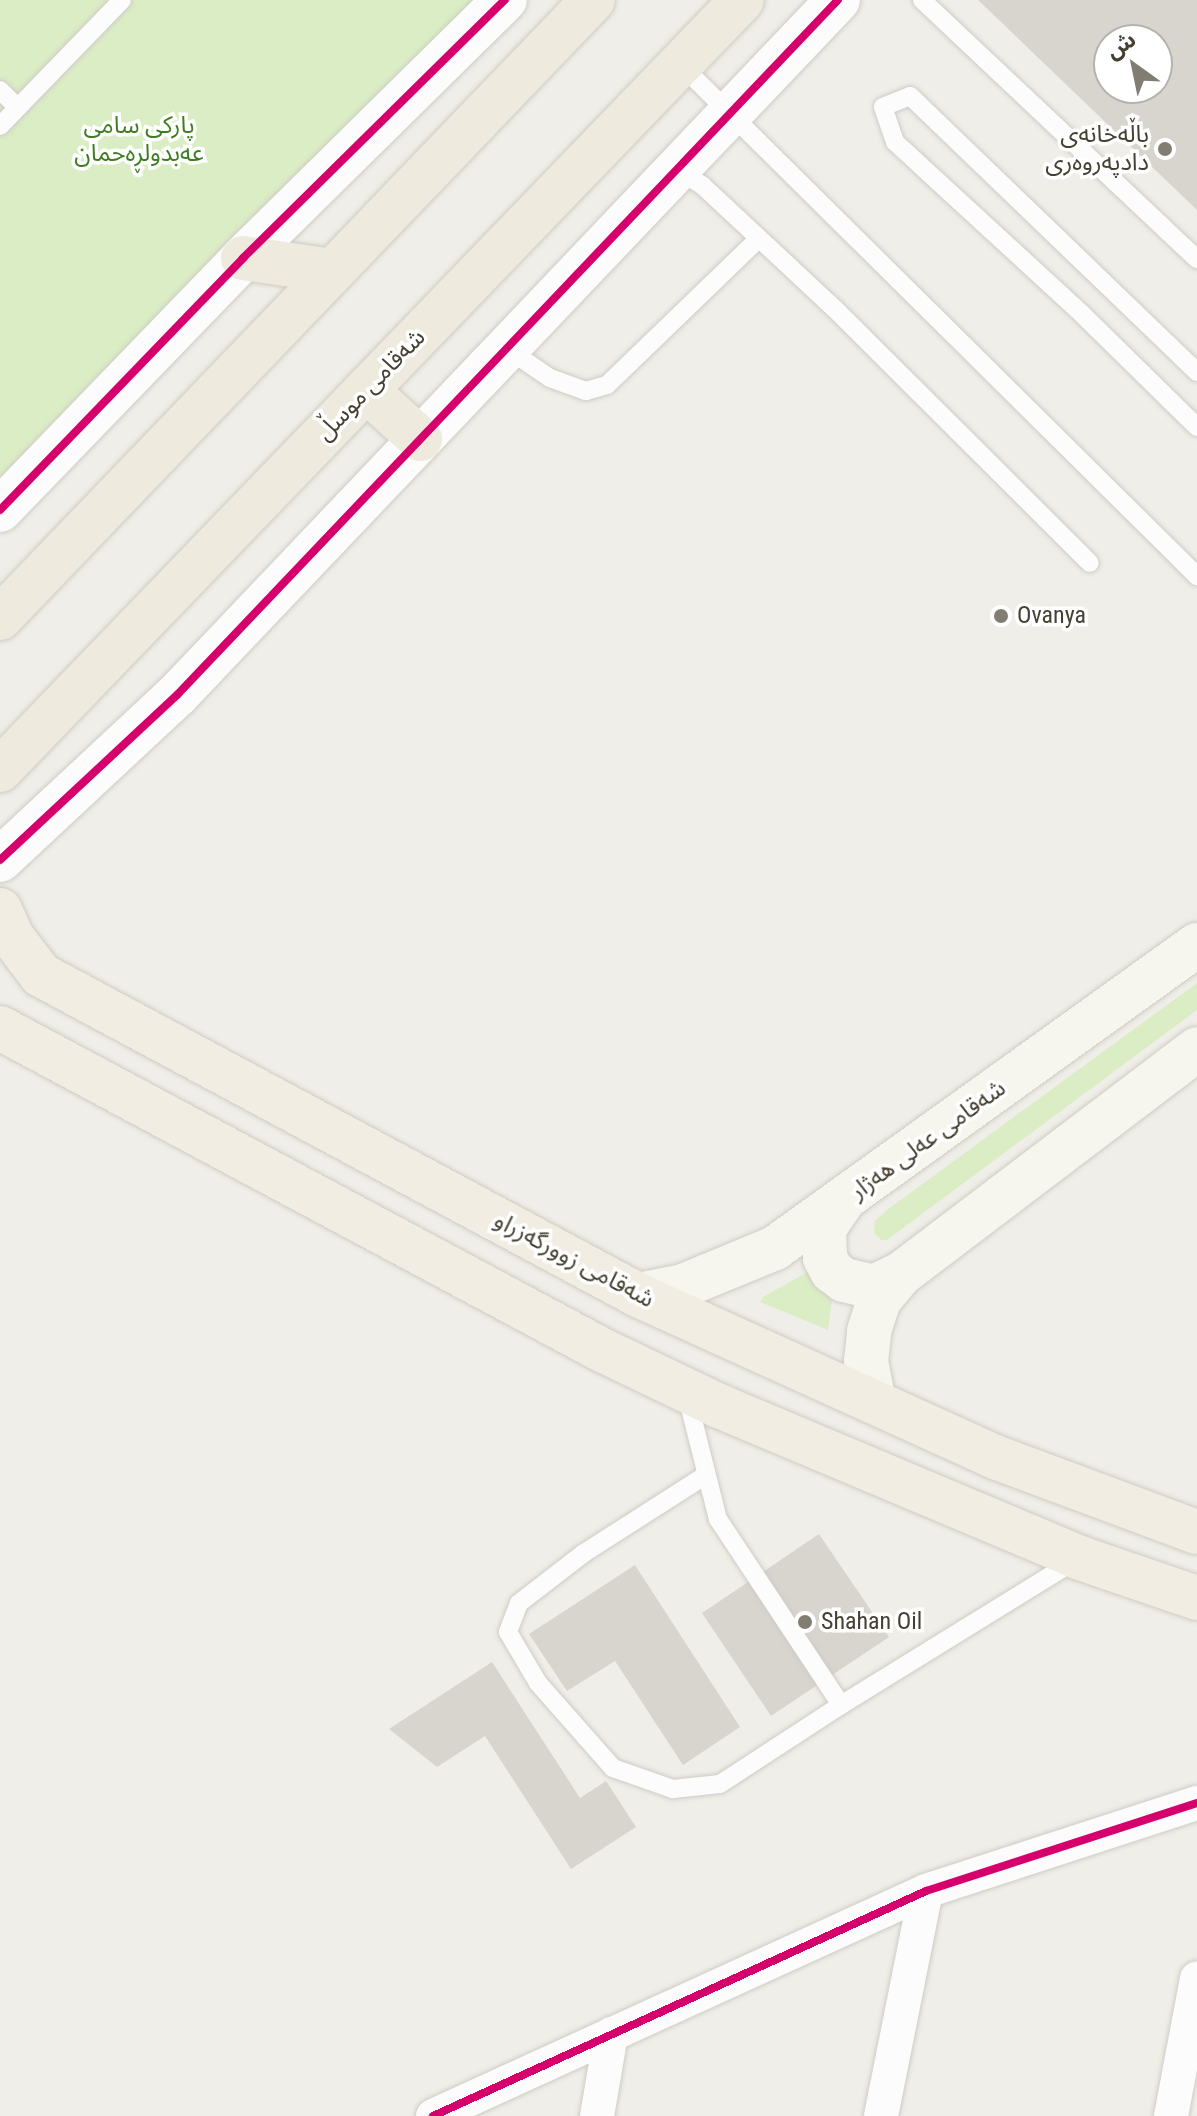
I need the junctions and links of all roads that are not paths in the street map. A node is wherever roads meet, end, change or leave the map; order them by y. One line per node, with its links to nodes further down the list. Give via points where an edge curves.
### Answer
1 (122, 0): 9 (lane)
2 (505, 0): 14 (street)
3 (593, 0): 16 (highway)
4 (742, 0): 7 (highway, شەقامی موسڵ)
5 (838, 0): 10 (street)
6 (922, 0): 15 (lane)
7 (680, 64): 10 (lane); 19 (highway, شەقامی موسڵ)
8 (0, 90): 9 (lane)
9 (17, 107): 11 (lane)
10 (730, 114): 12 (street); 24 (lane)
11 (0, 126)
12 (677, 169): 13 (lane); 17 (street)
13 (759, 238): 17 (lane, via 607,385 586,391 550,378); 23 (lane)
14 (243, 258): 16 (highway); 22 (street)
15 (1197, 259)
16 (333, 271): 25 (highway)
17 (506, 348): 21 (street)
18 (1197, 372): 20 (lane, via 910,96 883,107 895,142)
19 (366, 390): 21 (highway); 26 (highway, شەقامی موسڵ)
20 (1197, 427)
21 (420, 439): 27 (street, via 177,695)
22 (0, 510)
23 (1090, 563)
24 (1197, 576)
25 (0, 618)
26 (0, 770)
27 (0, 860)
28 (0, 910): 31 (main road, شەقامی زوورگەزراو, via 12,937)
29 (1197, 945): 34 (main road, شەقامی عەلی هەژار)
30 (0, 961): 31 (main road)
31 (41, 975): 36 (main road, شەقامی زوورگەزراو)
32 (0, 1028): 37 (main road, via 564,1330)
33 (1197, 1049): 35 (main road)
34 (842, 1202): 35 (main road, via 824,1229 825,1258 832,1271 844,1280 874,1287); 36 (main road, شەقامی عەلی هەژار, via 775,1248 730,1269)
35 (901, 1274): 38 (main road, via 879,1300 869,1331 866,1362)
36 (638, 1295): 38 (main road, شەقامی زوورگەزراو)
37 (685, 1389): 39 (lane); 41 (main road)
38 (874, 1402): 40 (main road, شەقامی زوورگەزراو, via 995,1457)
39 (706, 1475): 43 (lane, via 718,1519); 43 (lane, via 584,1553 519,1603 508,1632 538,1683 613,1768 673,1789 720,1784)
40 (1197, 1532)
41 (1080, 1558): 42 (main road); 43 (lane)
42 (1197, 1598)
43 (841, 1705)
44 (1197, 1803): 45 (street)
45 (926, 1891): 47 (street); 50 (street)
46 (1197, 1978): 51 (street)
47 (611, 2034): 48 (street); 49 (street)
48 (433, 2116)
49 (597, 2116)
50 (881, 2116)
51 (1171, 2116)

